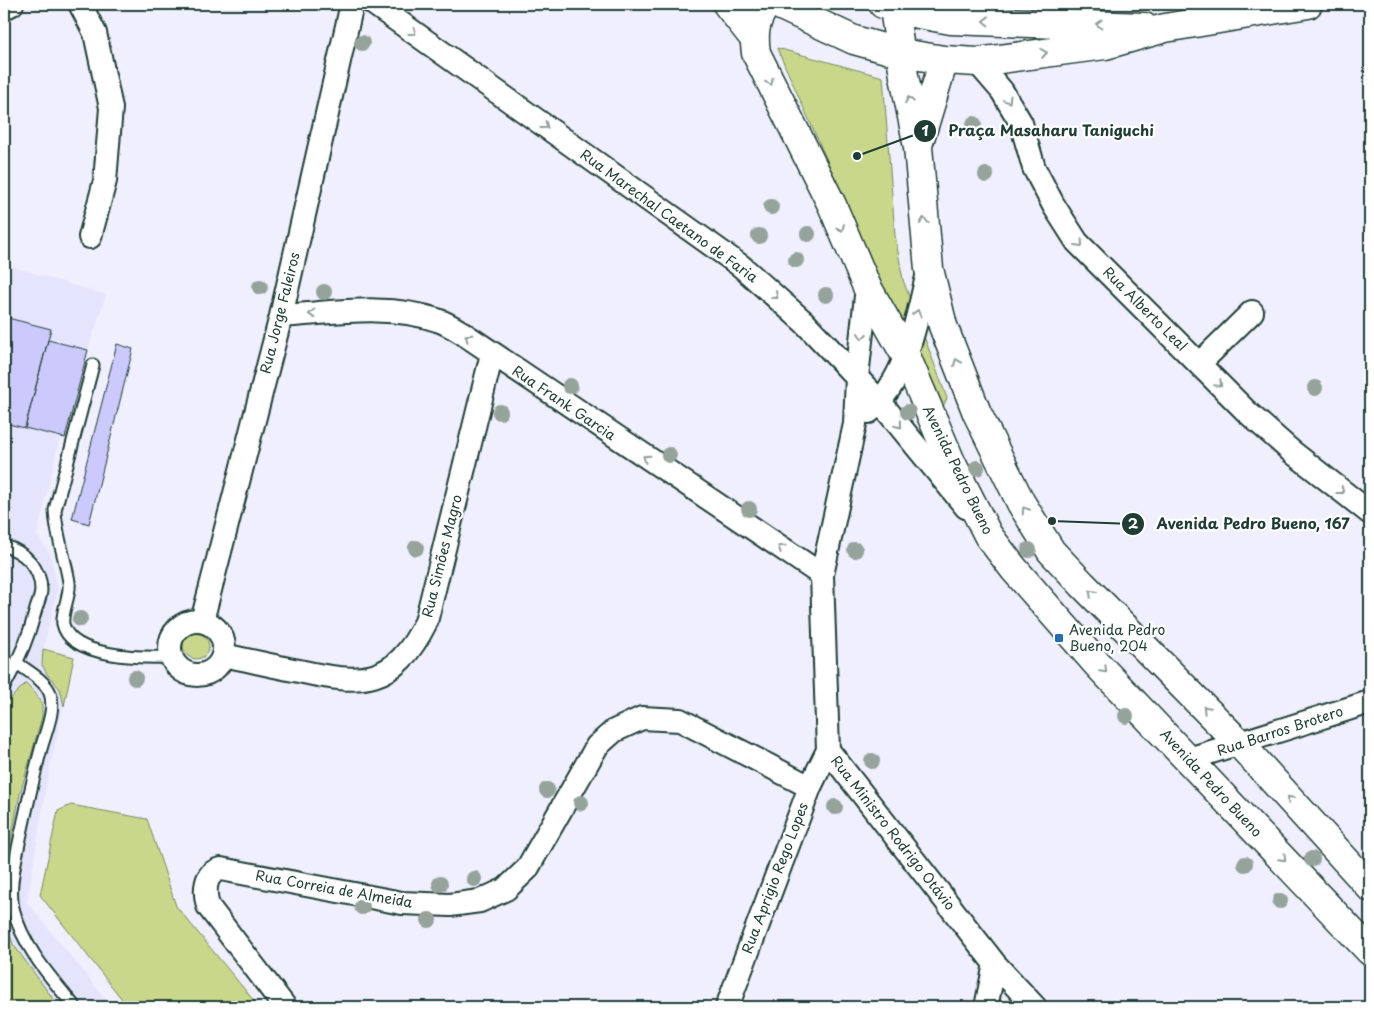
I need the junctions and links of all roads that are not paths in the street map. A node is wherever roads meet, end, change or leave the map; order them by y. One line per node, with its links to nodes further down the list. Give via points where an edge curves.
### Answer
1 (12, 4): 10 (street)
2 (80, 4): 18 (street, via 95,33 111,108 105,181)
3 (352, 4): 22 (street, Rua Jorge Faleiros)
4 (374, 4): 27 (street, Rua Marechal Caetano de Faria, one-way to 27, via 741,266 804,322)
5 (727, 4): 13 (main road)
6 (766, 4): 13 (main road, via 758,17)
7 (778, 4): 14 (main road, via 854,40)
8 (1308, 4): 11 (main road)
9 (888, 6): 12 (main road, one-way to 9, via 952,20); 14 (main road)
10 (4, 8)
11 (1202, 13): 12 (main road)
12 (1165, 28): 16 (main road, one-way to 12, via 1105,45)
13 (753, 37): 20 (main road, Avenida Pedro Bueno, one-way to 20, via 756,53 832,205)
14 (901, 53): 15 (main road); 17 (main road, one-way to 14)
15 (944, 60): 16 (main road); 17 (main road)
16 (977, 62): 26 (street, Rua Alberto Leal, one-way to 26, via 1002,90 1021,122 1034,168 1077,242)
17 (918, 147): 19 (main road, one-way to 17)
18 (90, 237)
19 (929, 269): 24 (street, one-way to 19); 40 (main road, one-way to 19, via 1082,584 1052,551 1020,503 977,413 943,326)
20 (867, 287): 24 (main road, Avenida Pedro Bueno); 27 (street, Rua Ministro Rodrigo Otávio, one-way to 27)
21 (1252, 312): 26 (street)
22 (280, 316): 23 (street, Rua Frank Garcia, one-way to 22, via 440,320 420,314 382,310); 34 (street, Rua Jorge Faleiros)
23 (492, 354): 33 (street, Rua Frank Garcia, one-way to 23); 35 (street, Rua Simões Magro, via 426,622 405,656 378,675 362,679 334,678)
24 (906, 356): 28 (street); 31 (main road, Avenida Pedro Bueno, via 951,462)
25 (93, 364): 36 (lane, via 55,510 69,584 63,623 77,643 107,654)
26 (1199, 364): 30 (street, Rua Alberto Leal, one-way to 30, via 1291,451)
27 (857, 378): 28 (street, Rua Marechal Caetano de Faria); 29 (street, Rua Ministro Rodrigo Otávio)
28 (880, 402): 29 (street); 31 (street, Rua Marechal Caetano de Faria, one-way to 31)
29 (855, 424): 33 (street, Rua Ministro Rodrigo Otávio)
30 (1370, 513)
31 (988, 535): 42 (main road, Avenida Pedro Bueno, one-way to 42, via 1098,664)
32 (4, 546): 37 (lane, via 32,563 40,580 41,591 30,632)
33 (822, 575): 41 (street, Rua Ministro Rodrigo Otávio)
34 (202, 621): 35 (street, via 211,624 222,637); 36 (street, via 191,621 173,634 169,646)
35 (223, 655): 36 (street, via 212,671 192,675 183,672)
36 (171, 657)
37 (17, 663): 38 (lane); 47 (lane, via 42,682 50,692 52,702 13,873 13,907 19,928)
38 (4, 687)
39 (1370, 702): 40 (street, Rua Barros Brotero)
40 (1240, 744): 42 (street, Rua Barros Brotero); 44 (main road, one-way to 40)
41 (828, 750): 43 (street, Rua Aprigio Rego Lopes); 46 (street, Rua Ministro Rodrigo Otávio)
42 (1189, 759): 45 (main road, Avenida Pedro Bueno, one-way to 45)
43 (810, 787): 48 (street, Rua Correia de Almeida, via 680,720 642,718 614,731 597,746 527,869 506,889 480,901 450,905 402,903 221,869 212,873 205,895 208,906); 49 (street, Rua Aprigio Rego Lopes)
44 (1370, 887)
45 (1370, 951)
46 (995, 964): 50 (street); 51 (street, Rua Ministro Rodrigo Otávio)
47 (75, 1007)
48 (285, 1007)
49 (727, 1007)
50 (986, 1007)
51 (1035, 1007)

